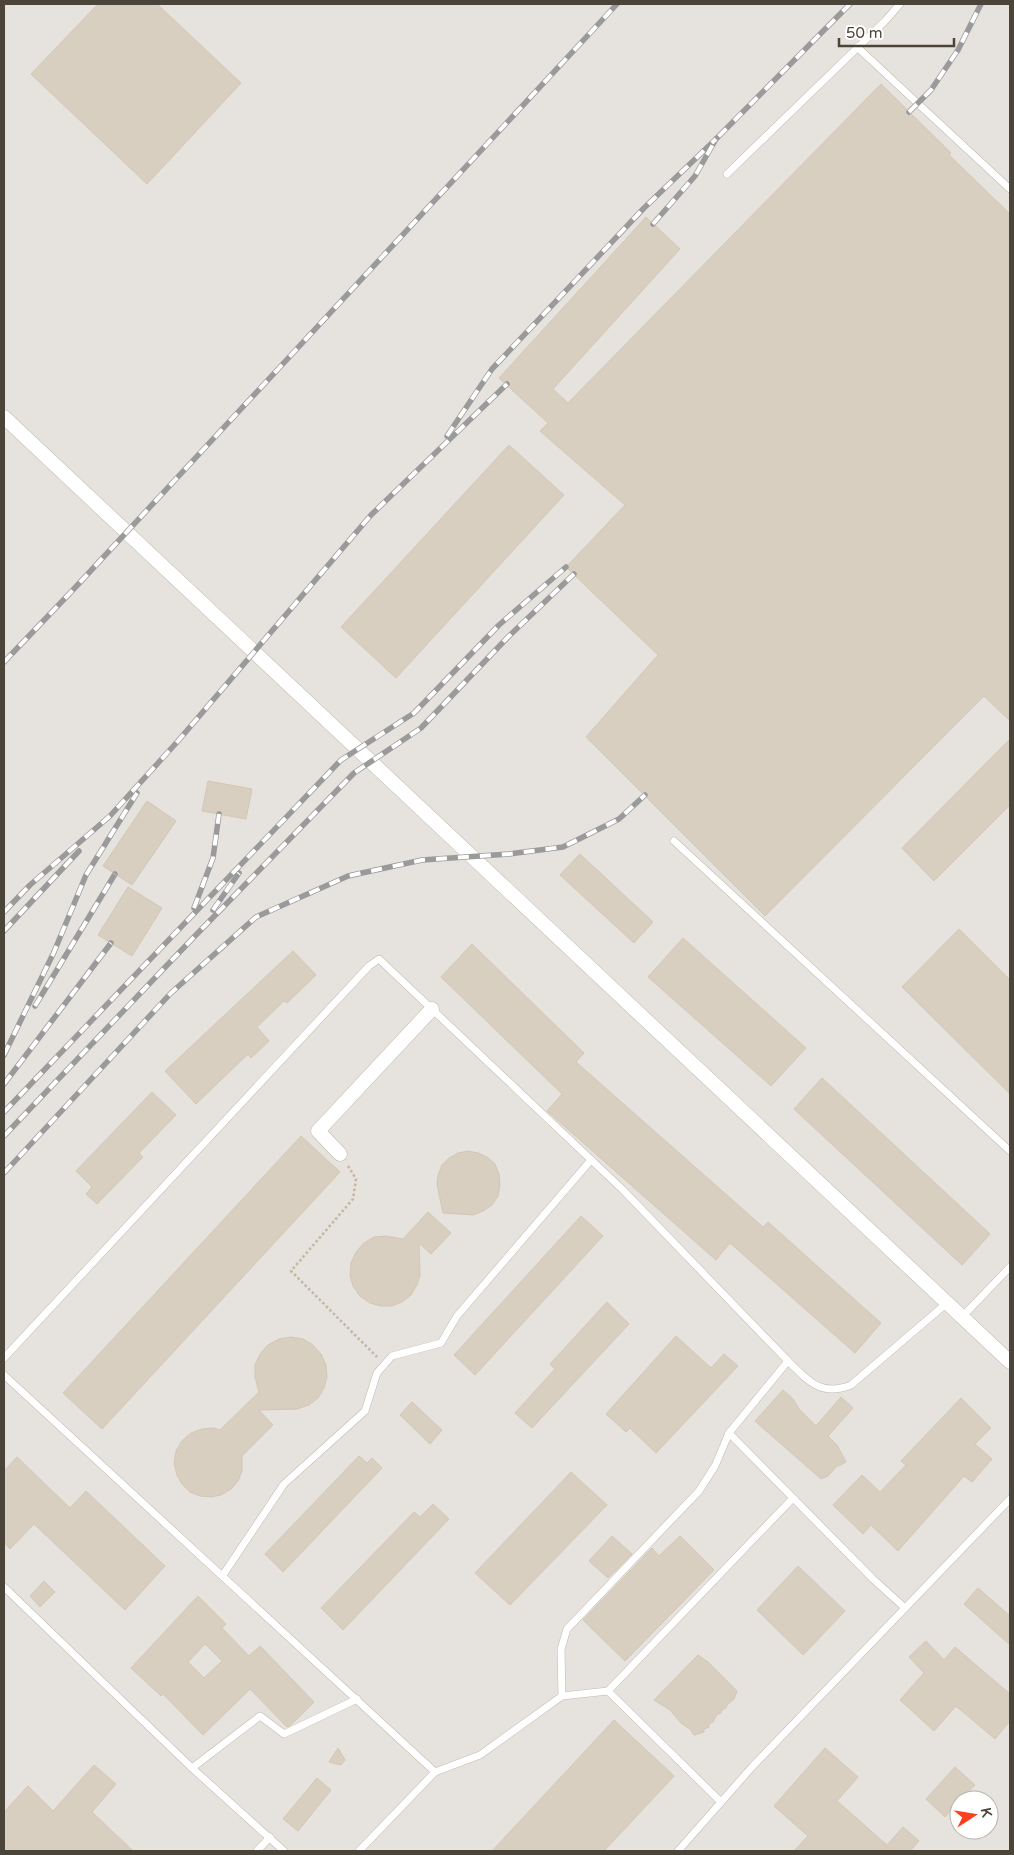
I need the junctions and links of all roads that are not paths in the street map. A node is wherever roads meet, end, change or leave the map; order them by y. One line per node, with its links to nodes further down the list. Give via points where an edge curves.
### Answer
1 (900, 4): 2 (lane)
2 (858, 47): 3 (lane); 4 (lane)
3 (727, 174)
4 (1010, 190)
5 (4, 417): 12 (street)
6 (674, 841): 8 (lane)
7 (432, 1009): 9 (street, via 318,1131); 10 (lane); 14 (lane, via 379,959 369,966)
8 (1010, 1151)
9 (340, 1154)
10 (591, 1160): 15 (lane); 21 (lane, via 457,1316 441,1343 392,1356 378,1374 365,1411 284,1484)
11 (1010, 1267): 13 (lane)
12 (947, 1303): 13 (street); 15 (lane, via 851,1385 843,1388 827,1389 811,1383)
13 (962, 1317): 16 (street)
14 (4, 1358)
15 (788, 1361): 18 (lane)
16 (1010, 1362)
17 (4, 1375): 21 (lane)
18 (729, 1433): 19 (lane); 25 (lane, via 715,1466 699,1491 567,1629 561,1649)
19 (792, 1498): 23 (lane); 24 (lane)
20 (1010, 1499): 23 (lane)
21 (223, 1574): 26 (lane)
22 (4, 1587): 27 (lane)
23 (905, 1608): 29 (lane)
24 (608, 1691): 25 (lane); 29 (lane)
25 (562, 1696): 28 (lane, via 480,1755)
26 (357, 1699): 27 (lane, via 284,1734 260,1716); 28 (lane)
27 (192, 1768): 30 (lane)
28 (436, 1772): 33 (lane)
29 (721, 1802): 34 (lane)
30 (270, 1837): 31 (lane); 32 (lane)
31 (257, 1851)
32 (284, 1851)
33 (359, 1851)
34 (678, 1851)

